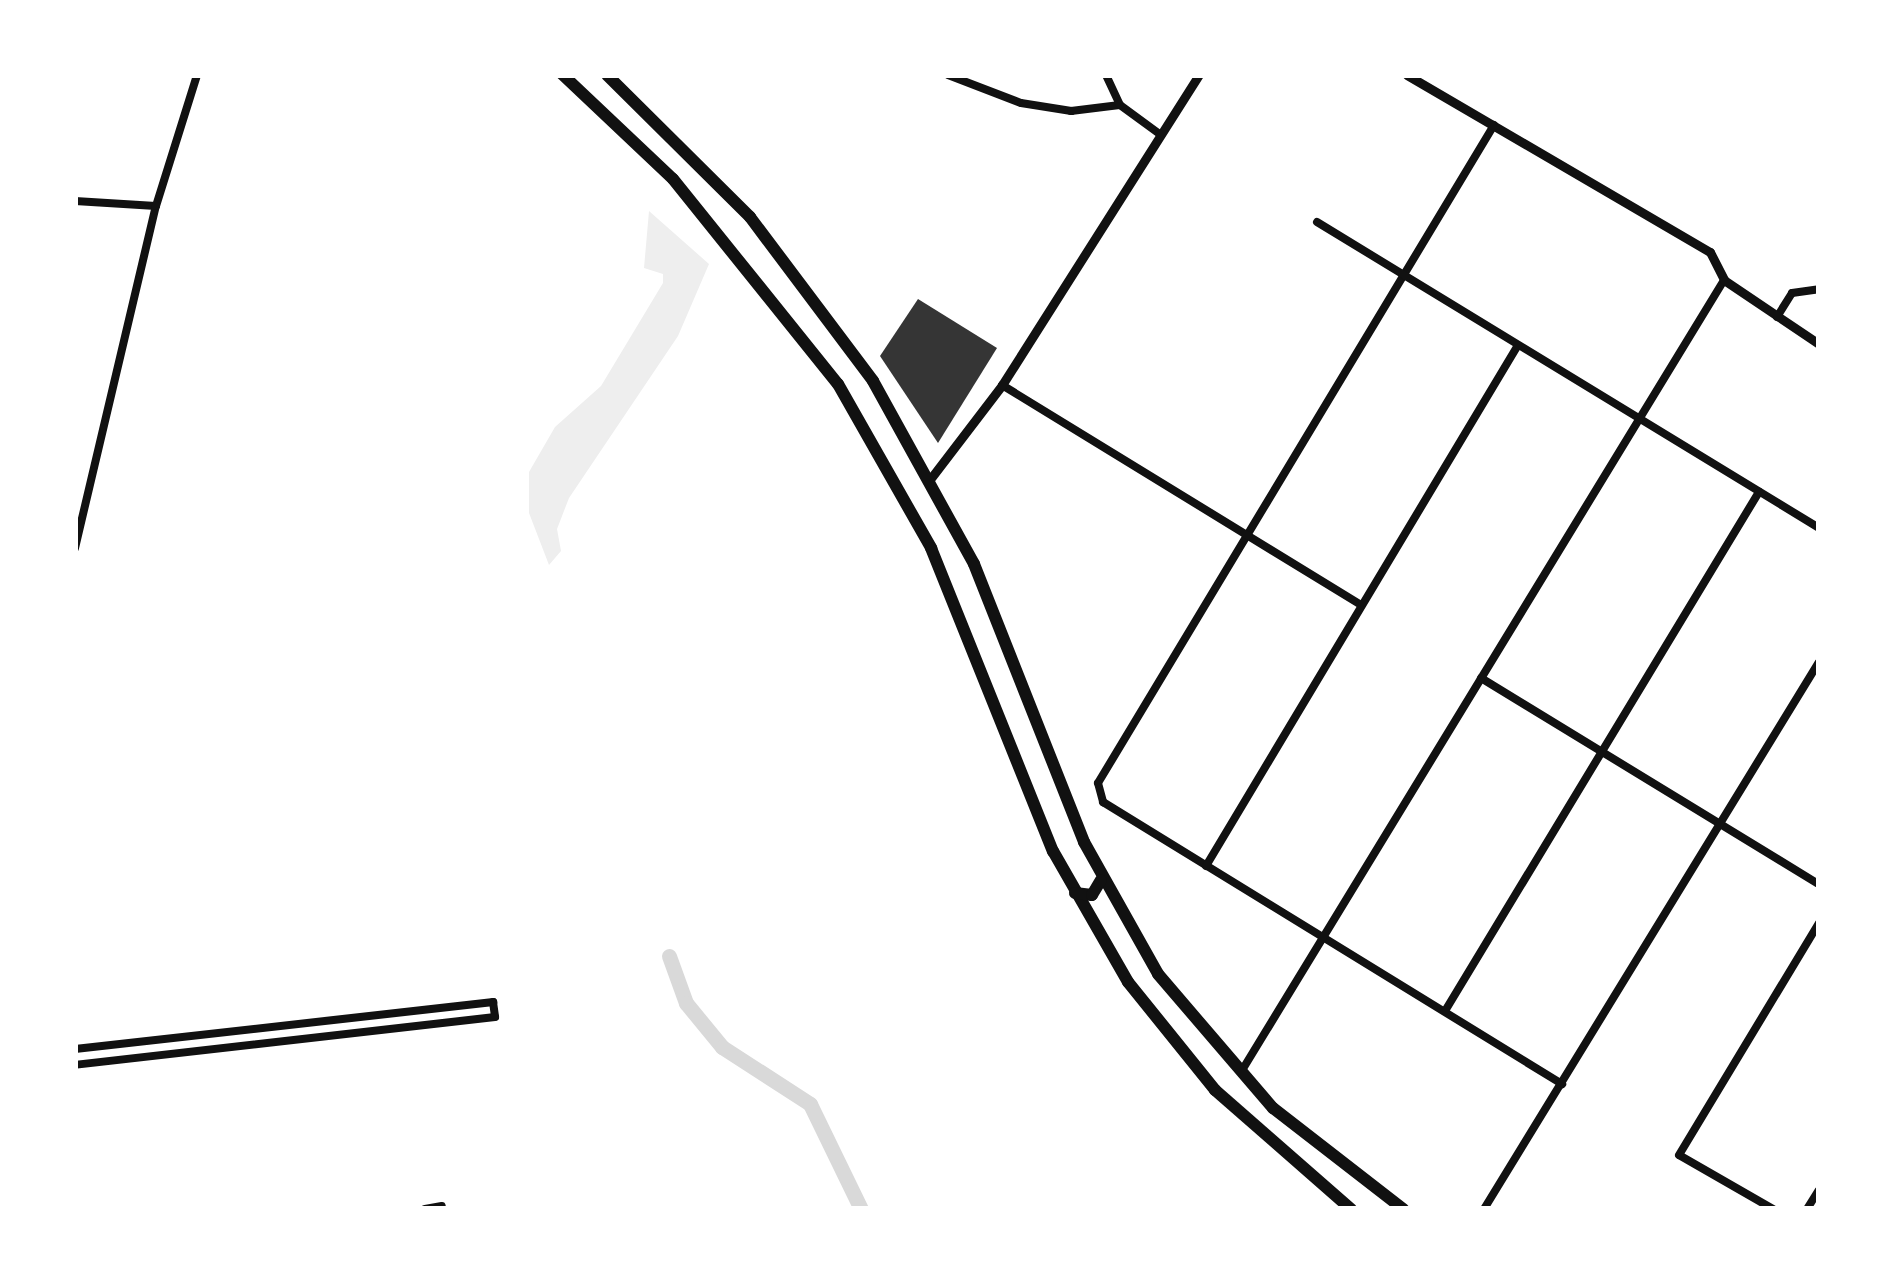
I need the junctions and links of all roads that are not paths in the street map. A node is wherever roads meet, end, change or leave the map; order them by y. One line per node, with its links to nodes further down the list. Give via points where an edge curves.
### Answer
1 (197, 75): 12 (street)
2 (563, 75): 15 (main road)
3 (607, 75): 13 (main road)
4 (947, 75): 8 (street, via 1021,103 1071,111)
5 (1106, 75): 8 (street)
6 (1199, 75): 10 (street)
7 (1407, 75): 9 (street)
8 (1120, 105): 10 (street)
9 (1495, 124): 16 (street); 17 (street, via 1710,252)
10 (1161, 135): 22 (street)
11 (75, 200): 12 (street)
12 (156, 206): 28 (street)
13 (750, 217): 15 (main road, via 730,219); 24 (main road, via 856,355)
14 (1317, 222): 16 (street)
15 (726, 238): 37 (main road, via 814,348 910,506)
16 (1402, 275): 21 (street); 27 (street)
17 (1724, 280): 19 (street); 23 (street)
18 (1819, 289): 19 (street, via 1792,293)
19 (1777, 317): 20 (street)
20 (1819, 344)
21 (1518, 345): 23 (street); 29 (street)
22 (1002, 385): 24 (street); 27 (street)
23 (1638, 420): 25 (street); 31 (street)
24 (931, 478): 35 (main road, via 997,616)
25 (1759, 492): 26 (street); 32 (street)
26 (1819, 528)
27 (1246, 534): 29 (street); 34 (street, via 1098,783 1103,802)
28 (75, 548)
29 (1360, 604): 34 (street)
30 (1819, 662): 33 (street)
31 (1481, 678): 32 (street); 39 (street)
32 (1601, 750): 33 (street); 41 (street)
33 (1720, 825): 36 (street); 46 (street)
34 (1206, 866): 39 (street)
35 (1101, 880): 37 (main road, via 1092,895); 40 (main road)
36 (1819, 884)
37 (1075, 893): 42 (main road)
38 (1819, 922): 53 (street, via 1679,1156)
39 (1324, 941): 41 (street); 45 (street)
40 (1185, 1011): 42 (main road, via 1166,1010); 45 (main road)
41 (1445, 1012): 46 (street)
42 (1162, 1027): 50 (main road, via 1260,1134)
43 (75, 1048): 44 (street, via 493,1002 495,1017)
44 (75, 1065)
45 (1239, 1074): 51 (main road)
46 (1562, 1084): 52 (street)
47 (1819, 1190): 54 (street)
48 (442, 1206): 49 (street)
49 (425, 1209)
50 (1351, 1209)
51 (1402, 1209)
52 (1484, 1209)
53 (1773, 1209)
54 (1808, 1209)

